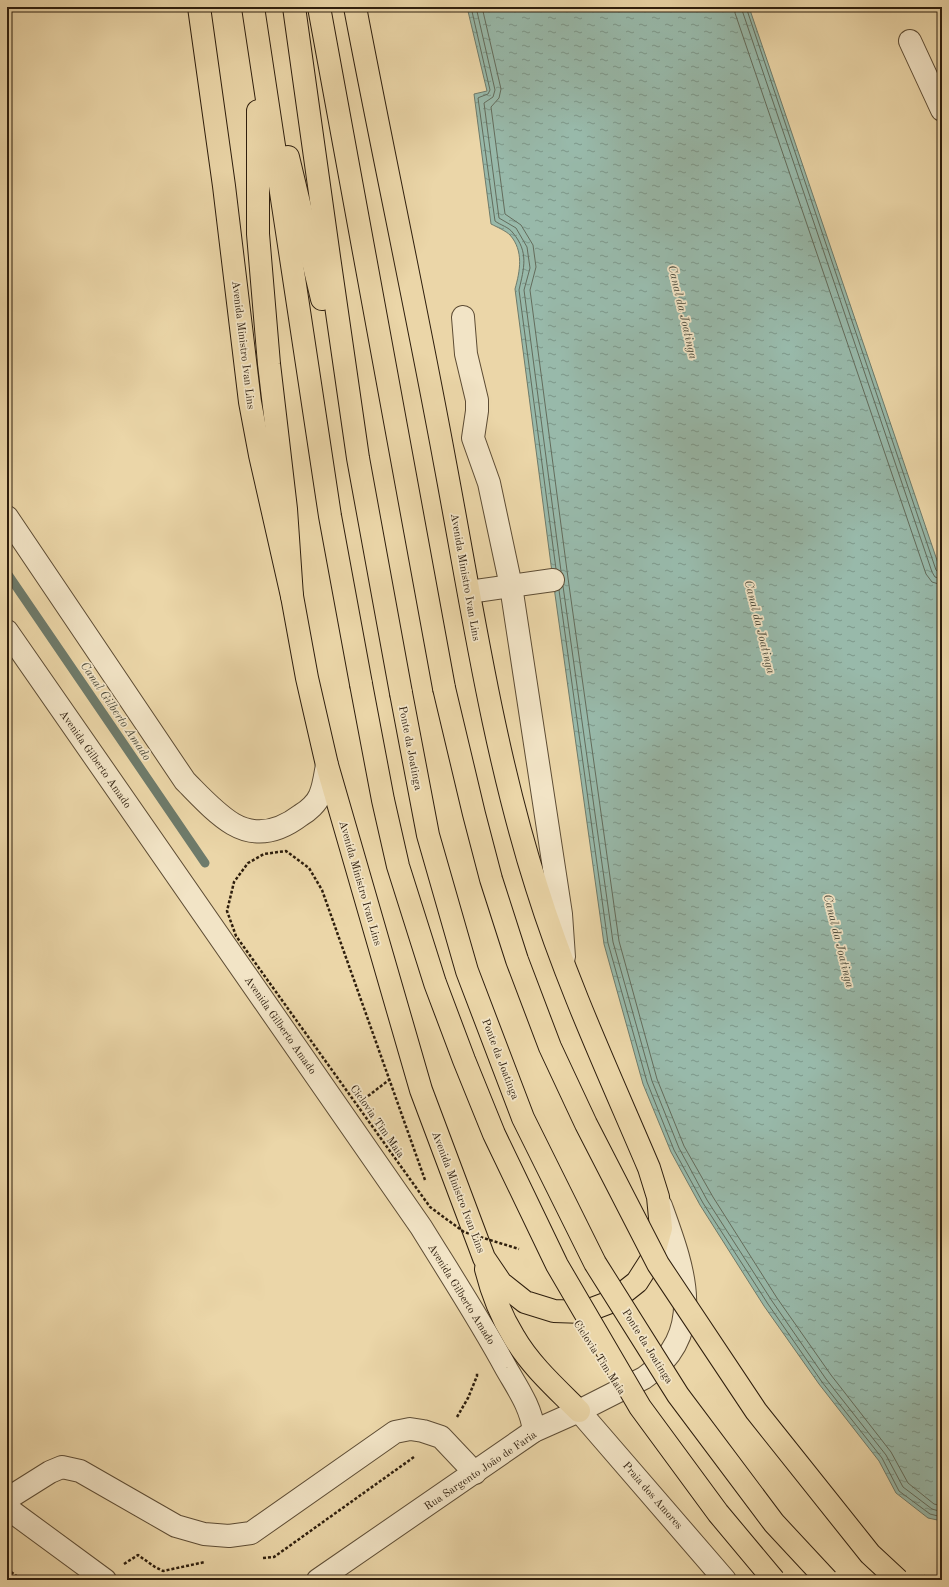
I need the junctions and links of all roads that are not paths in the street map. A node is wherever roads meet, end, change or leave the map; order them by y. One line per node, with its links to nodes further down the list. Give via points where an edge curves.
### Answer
1 (199, 7): 15 (main road, Avenida Ministro Ivan Lins, via 250,402)
2 (294, 7): 10 (main road)
3 (319, 7): 31 (main road, bridge, via 444,688 491,879 515,953 550,1047 586,1124 658,1264 756,1411 870,1554)
4 (355, 7): 14 (main road, Avenida Ministro Ivan Lins)
5 (253, 13): 7 (main road)
6 (910, 41): 8 (street)
7 (259, 48): 10 (main road, via 297,191); 15 (main road, via 258,234 269,364 286,509); 29 (main road, bridge, via 330,516 361,684 398,866 435,983 494,1134 557,1265 640,1407 718,1513)
8 (942, 110)
9 (463, 317): 13 (street, via 466,354 477,400 473,438 489,483)
10 (358, 458): 30 (main road, Ponte da Joatinga, bridge, via 428,835 464,963 524,1118 595,1263 678,1395 774,1523)
11 (7, 517): 17 (street, via 185,781 208,804 234,824 254,832 274,831 308,811 320,796)
12 (553, 580): 13 (street)
13 (511, 586): 14 (street); 18 (street, via 560,914)
14 (469, 592): 18 (main road, Avenida Ministro Ivan Lins, via 487,695 511,800 537,889)
15 (292, 596): 17 (main road, Avenida Ministro Ivan Lins, via 306,678)
16 (7, 631): 22 (street, Avenida Gilberto Amado, via 421,1227 485,1329 527,1404 533,1417)
17 (327, 765): 20 (main road, Avenida Ministro Ivan Lins, via 421,1090)
18 (566, 972): 19 (main road, Avenida Ministro Ivan Lins, via 649,1168)
19 (658, 1197): 20 (main road, Avenida Ministro Ivan Lins, via 661,1228 654,1257 637,1282 613,1301 584,1312 554,1311 525,1302 501,1283); 21 (street, Rua Sargento João de Faria, via 675,1243 686,1290 686,1308 680,1337 653,1372)
20 (484, 1258): 21 (main road, via 492,1293 514,1339 541,1372)
21 (580, 1411): 22 (street, Rua Sargento João de Faria); 28 (street, Praia dos Amores)
22 (534, 1431): 23 (street, Rua Sargento João de Faria)
23 (475, 1473): 24 (street, via 441,1438 410,1429 395,1432 251,1533 229,1536 204,1534 176,1526 80,1471 62,1467); 27 (street, Rua Sargento João de Faria)
24 (7, 1499)
25 (7, 1508): 26 (street)
26 (105, 1580)
27 (318, 1580)
28 (725, 1580)
29 (774, 1580)
30 (826, 1580)
31 (898, 1580)

